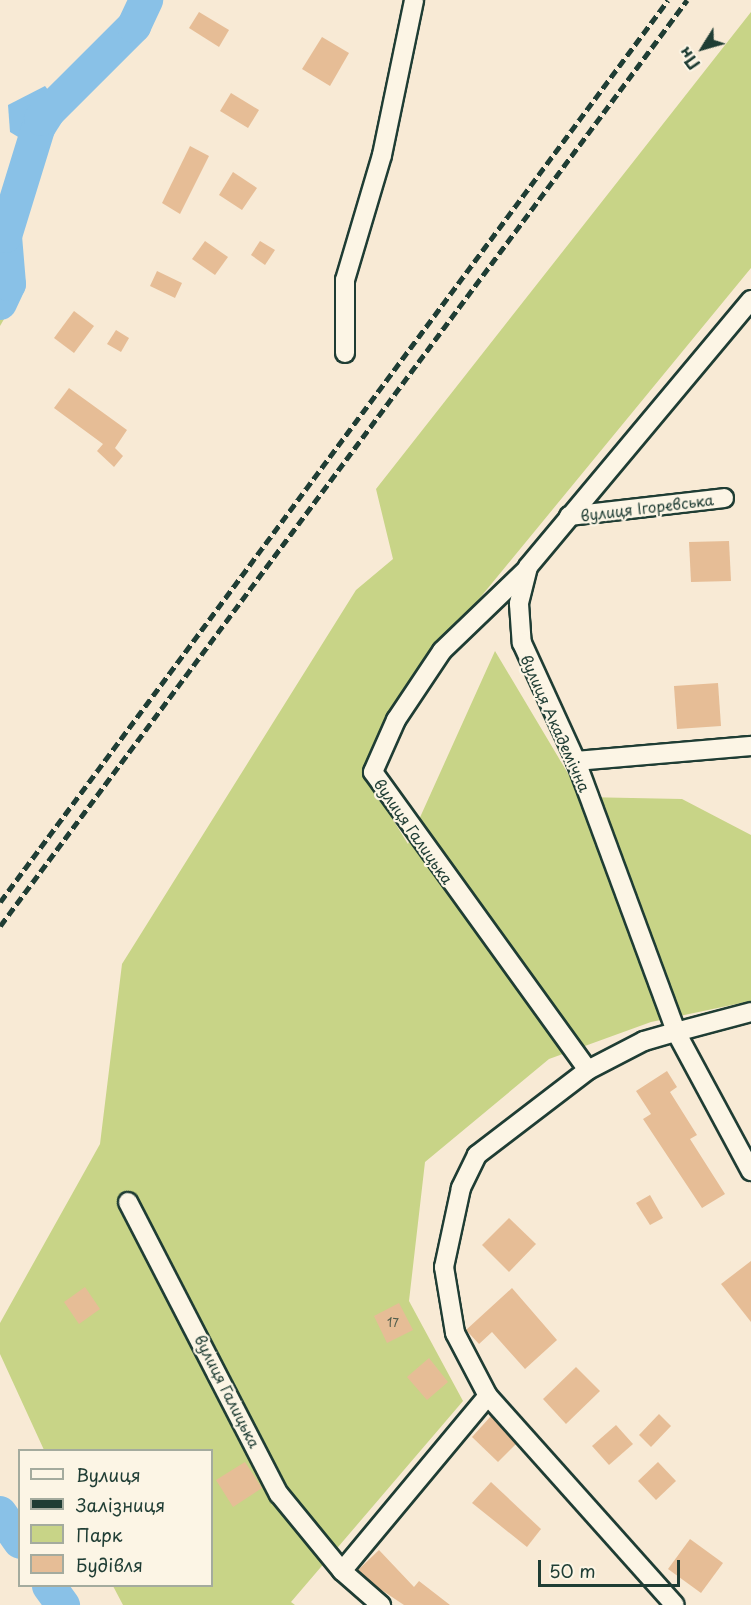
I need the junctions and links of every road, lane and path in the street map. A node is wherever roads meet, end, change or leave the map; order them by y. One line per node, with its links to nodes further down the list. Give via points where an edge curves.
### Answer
1 (414, 0): 3 (street, via 382,155 345,280)
2 (751, 300): 5 (street, вулиця Академічна)
3 (345, 353)
4 (724, 498): 5 (street, вулиця Ігоревська)
5 (569, 516): 6 (street, вулиця Академічна)
6 (528, 567): 8 (street, вулиця Академічна, via 520,596 522,643); 11 (street, вулиця Галицька, via 442,651 396,720 373,772)
7 (751, 746): 8 (street)
8 (576, 761): 10 (street, вулиця Академічна)
9 (751, 1012): 10 (street)
10 (676, 1032): 11 (street, via 644,1041); 12 (street)
11 (588, 1070): 14 (street, via 477,1155 461,1188 444,1267 454,1333)
12 (751, 1171)
13 (128, 1202): 15 (street, вулиця Галицька, via 279,1494)
14 (488, 1396): 15 (street); 17 (street)
15 (342, 1571): 16 (street, вулиця Галицька)
16 (381, 1605)
17 (675, 1605)

